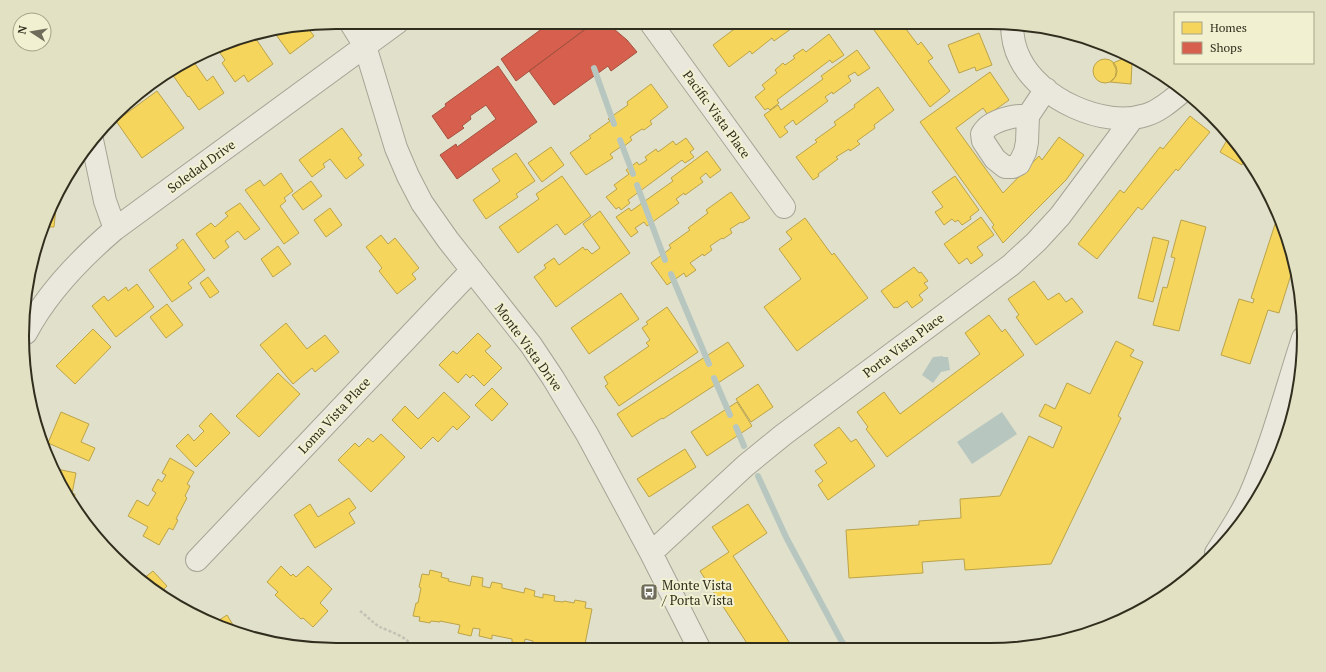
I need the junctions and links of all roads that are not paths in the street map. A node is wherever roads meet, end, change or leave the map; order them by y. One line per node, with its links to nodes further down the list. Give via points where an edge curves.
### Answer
1 (354, 29): 5 (street, Monte Vista Drive)
2 (388, 29): 5 (street, Soledad Drive)
3 (655, 29): 11 (street, Pacific Vista Place)
4 (1013, 30): 6 (street, via 1019,58)
5 (365, 46): 12 (street, Soledad Drive); 13 (street, Monte Vista Drive, via 389,128 408,176 431,218)
6 (1046, 90): 8 (street); 9 (street, via 1086,112 1104,117)
7 (1179, 94): 9 (street, via 1147,115)
8 (1028, 116)
9 (1133, 118): 17 (street, Porta Vista Place, via 1060,216 1031,247 1011,265 772,444)
10 (94, 147): 12 (street, via 105,201)
11 (784, 207)
12 (115, 229): 14 (street, Soledad Drive, via 64,279)
13 (472, 270): 17 (street, Monte Vista Drive, via 531,345 553,378 587,434); 18 (street, Loma Vista Place)
14 (29, 327)
15 (1295, 362): 16 (street, via 1268,450)
16 (1238, 517)
17 (651, 553): 19 (street, Monte Vista Drive)
18 (197, 560)
19 (696, 643)

